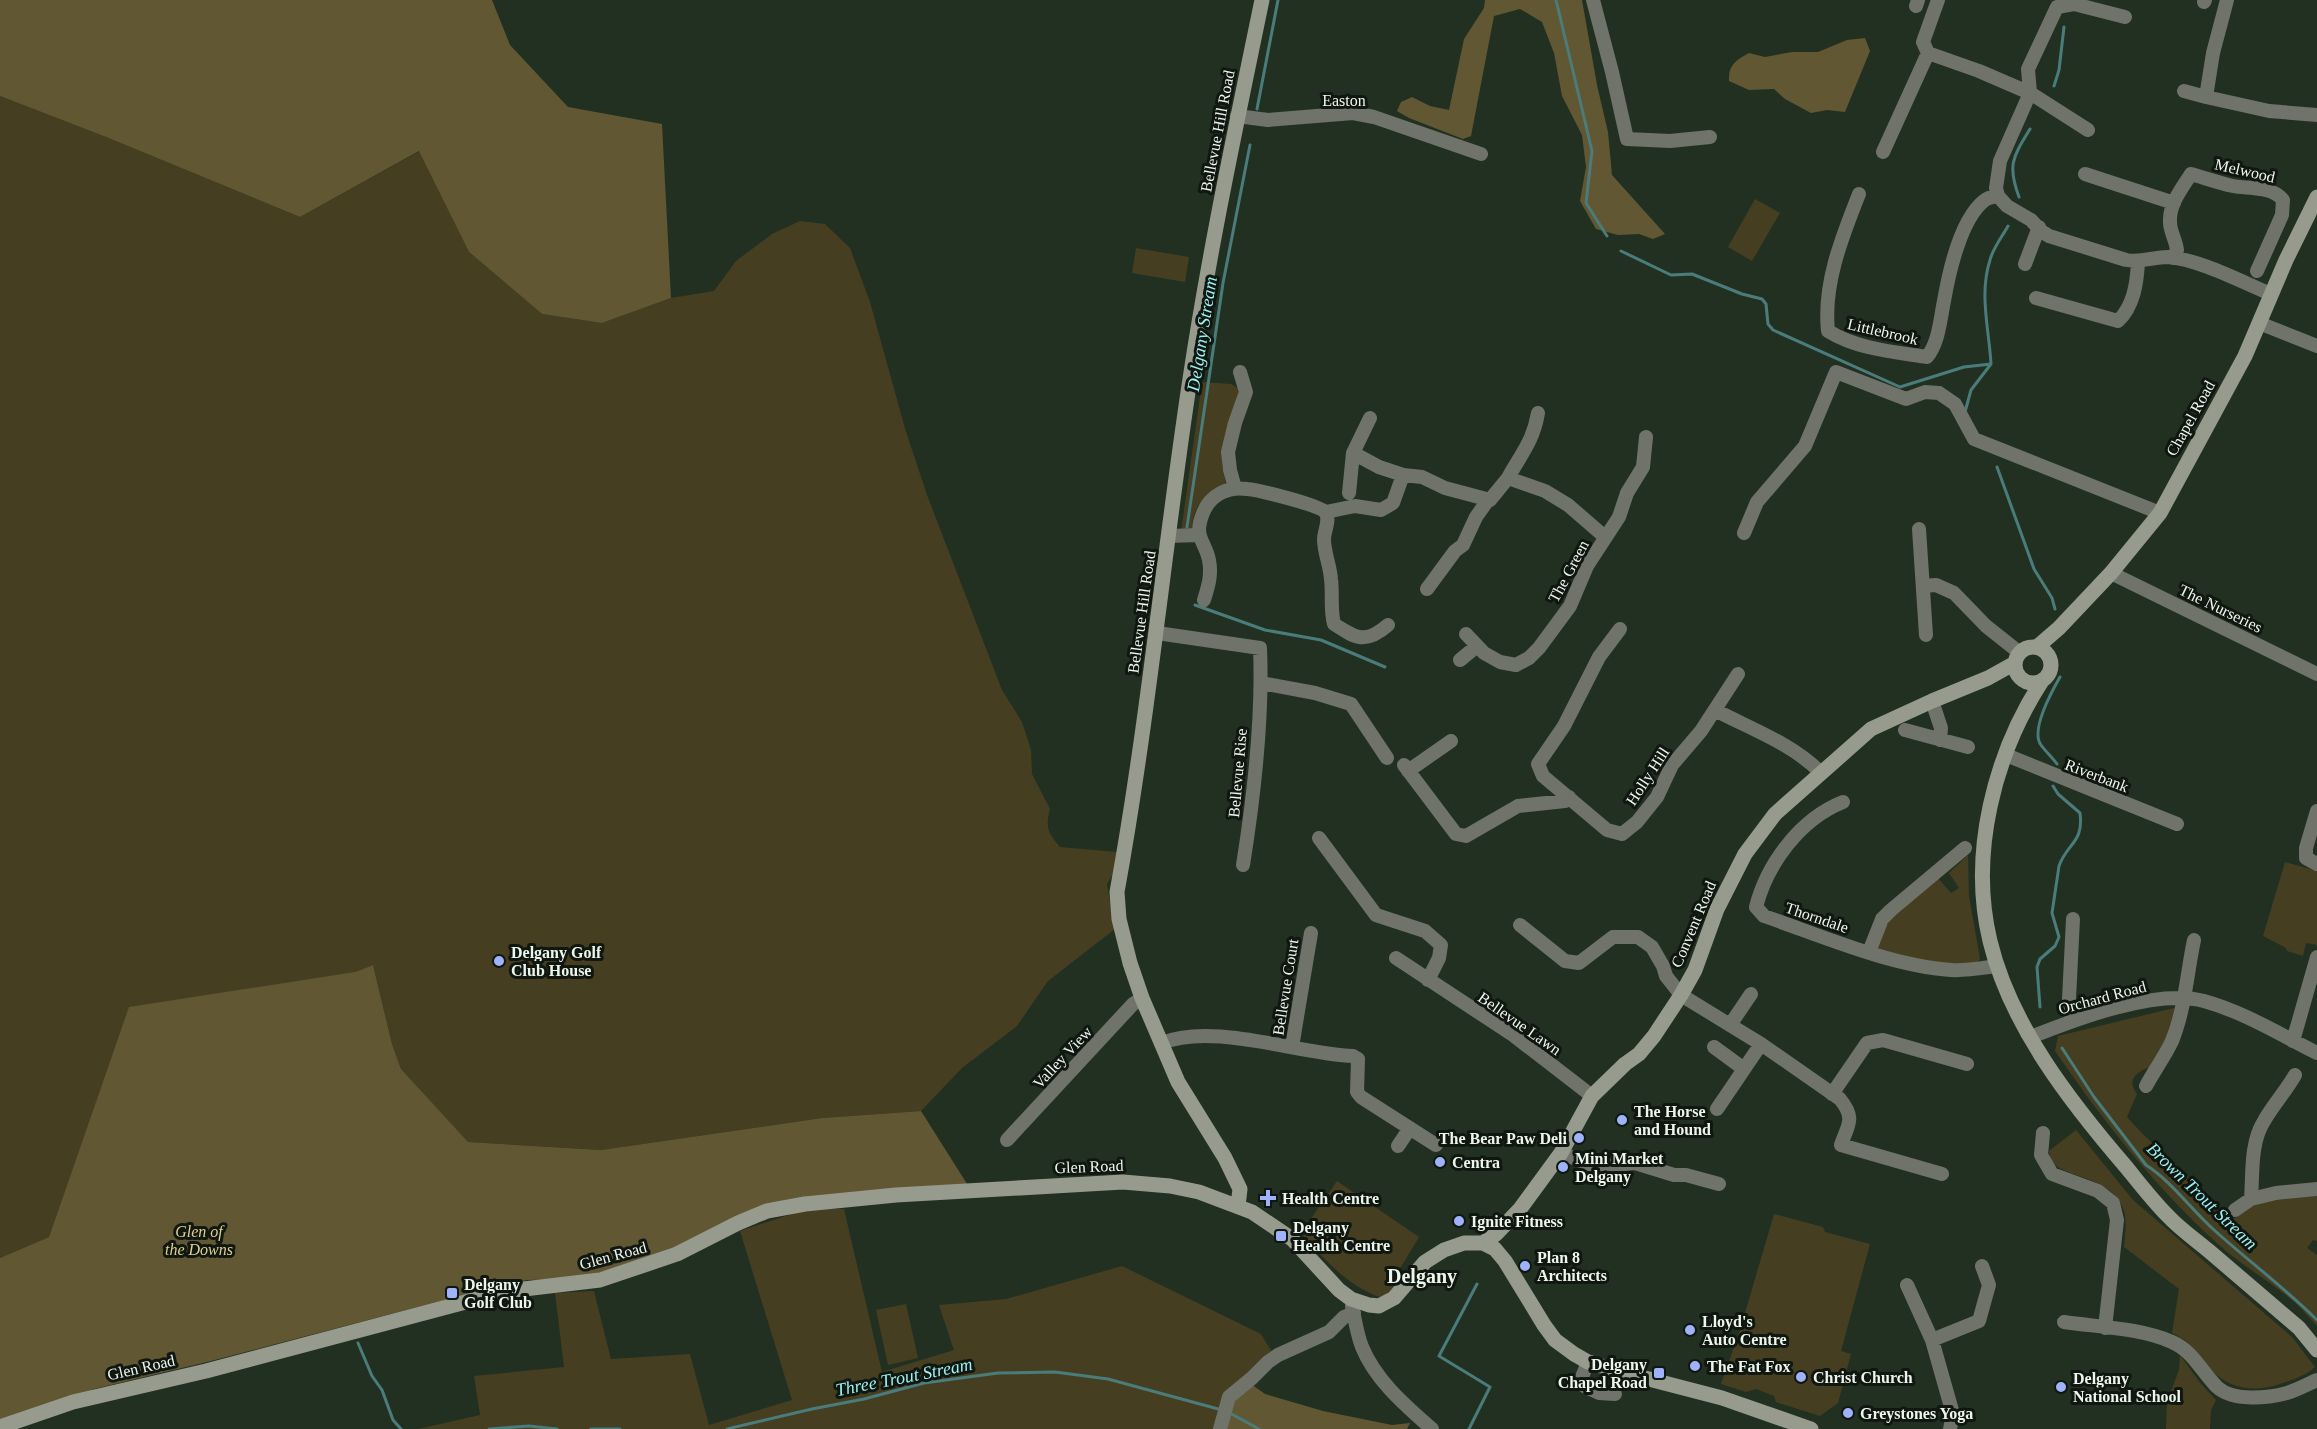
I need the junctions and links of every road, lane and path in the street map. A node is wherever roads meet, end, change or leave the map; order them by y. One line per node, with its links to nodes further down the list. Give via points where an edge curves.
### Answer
1 (1262, 0): 11 (street, Bellevue Hill Road)
2 (1593, 0): 13 (street, via 1627,139 1670,141)
3 (1938, 0): 6 (street, via 1923,42)
4 (2227, 0): 9 (street)
5 (2125, 17): 8 (street, via 2074,4 2057,7 2028,69)
6 (1928, 53): 8 (street); 14 (street)
7 (2184, 92): 9 (street)
8 (2030, 93): 12 (street); 18 (street, via 2000,162)
9 (2206, 97): 10 (street, via 2269,111)
10 (2317, 115)
11 (1237, 116): 15 (street, Easton, via 1268,120 1353,113); 45 (street, Bellevue Hill Road, via 1190,380)
12 (2088, 130)
13 (1710, 137)
14 (1883, 152)
15 (1481, 154)
16 (2085, 174): 20 (street)
17 (1859, 194): 18 (street, Littlebrook, via 1841,240 1829,288 1828,332 1864,346 1927,357 1934,349 1960,240 1973,213 1987,198)
18 (1998, 196): 21 (street)
19 (2316, 202): 26 (street, Chapel Road)
20 (2174, 203): 22 (street, Melwood, via 2170,221 2177,250); 25 (street, Melwood, via 2191,174 2280,196 2282,215)
21 (2039, 227): 23 (street, via 2049,236); 24 (street)
22 (2173, 258): 23 (street); 26 (street)
23 (2138, 262): 27 (street, via 2132,300 2118,321)
24 (2025, 264)
25 (2257, 271)
26 (2271, 294): 28 (street, Chapel Road)
27 (2036, 298)
28 (2259, 323): 29 (street); 41 (street, Chapel Road)
29 (2317, 346)
30 (1240, 372): 37 (street, via 1246,392 1228,452)
31 (1538, 413): 36 (street, via 1525,452)
32 (1370, 418): 34 (street)
33 (1646, 437): 46 (street, The Green, via 1643,467)
34 (1353, 453): 35 (street); 38 (street)
35 (1404, 475): 39 (street, via 1422,477 1444,488); 40 (street, via 1393,503 1381,510 1355,506)
36 (1508, 478): 39 (street); 46 (street, The Green, via 1545,491)
37 (1235, 488): 40 (street, via 1270,493); 44 (street, via 1218,494 1208,503)
38 (1348, 493)
39 (1488, 500): 49 (street, via 1462,545)
40 (1326, 512): 51 (street, via 1324,545 1331,576 1334,624 1364,638 1376,635)
41 (2160, 513): 43 (street, via 1974,439 1955,404 1940,393 1925,392 1906,399 1836,372 1805,446 1757,502); 47 (street, Chapel Road)
42 (1919, 529): 48 (street)
43 (1744, 533)
44 (1199, 535): 45 (street); 50 (street, via 1211,575)
45 (1170, 536): 53 (street, Bellevue Hill Road)
46 (1605, 537): 56 (street, The Green, via 1570,606 1529,658 1516,665 1500,662)
47 (2111, 573): 57 (street, Chapel Road); 60 (street, The Nurseries)
48 (1923, 585): 55 (street); 59 (street, via 1936,585 1954,593)
49 (1427, 589)
50 (1204, 600)
51 (1388, 625)
52 (1620, 629): 74 (street, Holly Hill, via 1599,657 1564,726 1538,764 1543,776)
53 (1157, 633): 63 (street, Bellevue Rise, via 1260,648); 93 (street, Bellevue Hill Road, via 1117,892 1119,919)
54 (1466, 634): 56 (street, The Green)
55 (1926, 635)
56 (1477, 646): 58 (street)
57 (2043, 652): 59 (street, via 2028,648); 62 (street, via 2051,662 2050,673)
58 (1460, 660)
59 (2019, 669): 62 (street, via 2032,684); 64 (street, Convent Road); 66 (street)
60 (2317, 673)
61 (1738, 674): 65 (street, Holly Hill)
62 (2042, 681): 66 (street)
63 (1261, 683): 72 (street, via 1351,704); 81 (street, Bellevue Rise)
64 (1932, 701): 68 (street, via 1941,728); 73 (street, Convent Road, via 1871,729)
65 (1715, 710): 73 (street, via 1794,751); 74 (street, Holly Hill, via 1672,765 1658,797 1622,834 1608,830)
66 (2023, 710): 71 (street)
67 (1905, 730): 68 (street)
68 (1940, 740): 70 (street)
69 (1451, 741): 74 (street, via 1406,768 1456,834 1466,836 1518,806 1565,801)
70 (1968, 747)
71 (2006, 755): 77 (street, Riverbank); 89 (street, via 1992,795 1983,856 1983,895)
72 (1387, 758)
73 (1821, 773): 92 (street, Convent Road, via 1775,814 1745,854)
74 (1569, 797)
75 (1843, 802): 86 (street, Thorndale, via 1828,808 1799,831 1761,887 1756,907 1764,916)
76 (2317, 811): 80 (street, via 2306,848 2306,858)
77 (2177, 824)
78 (1319, 838): 90 (street, via 1376,915 1425,932 1441,945)
79 (1965, 848): 86 (street, via 1882,919)
80 (2317, 864)
81 (1243, 865)
82 (2073, 919): 95 (street, via 2069,999)
83 (1520, 925): 92 (street, via 1565,961 1579,963 1613,938 1638,937 1652,947)
84 (1311, 933): 101 (street, Bellevue Court)
85 (2194, 940): 94 (street)
86 (1869, 952): 89 (street, Thorndale, via 1924,967 1953,970)
87 (2317, 957): 98 (street)
88 (1396, 958): 90 (street, Bellevue Lawn)
89 (1997, 966): 97 (street)
90 (1428, 980): 109 (street, Bellevue Lawn, via 1513,1035)
91 (1751, 994): 96 (street)
92 (1681, 996): 96 (street); 109 (street, Convent Road, via 1639,1054)
93 (1142, 998): 99 (street, Bellevue Hill Road); 113 (street, Valley View)
94 (2184, 998): 95 (street, Orchard Road, via 2158,999); 98 (street, Orchard Road, via 2230,1010); 107 (street, via 2171,1042)
95 (2072, 1021): 97 (street, Orchard Road)
96 (1730, 1025): 100 (street)
97 (2031, 1037): 130 (street, via 2090,1125 2168,1216 2299,1328)
98 (2293, 1041): 103 (street, Orchard Road)
99 (1162, 1043): 101 (street, Bellevue Court, via 1202,1035); 121 (street, Bellevue Hill Road, via 1178,1082 1240,1189)
100 (1761, 1044): 105 (street); 108 (street)
101 (1292, 1047): 111 (street, Bellevue Court, via 1358,1059 1357,1092)
102 (1714, 1047): 105 (street)
103 (2317, 1053)
104 (1967, 1064): 108 (street, via 1883,1040 1867,1043)
105 (1744, 1069): 110 (street)
106 (2295, 1075): 120 (street, via 2263,1122 2254,1147)
107 (2146, 1086)
108 (1832, 1094): 117 (street, via 1848,1109 1851,1123 1841,1145)
109 (1592, 1096): 116 (street, Convent Road)
110 (1717, 1109)
111 (1410, 1128): 114 (street); 115 (street)
112 (2043, 1133): 128 (street, via 2041,1155 2052,1174 2098,1191 2113,1203 2117,1220)
113 (1007, 1140)
114 (1436, 1145)
115 (1398, 1146)
116 (1561, 1153): 118 (street, via 1589,1164 1635,1163); 123 (street, Convent Road, via 1521,1209)
117 (1942, 1174)
118 (1719, 1184)
119 (2317, 1189): 120 (street)
120 (2251, 1198): 122 (street)
121 (1238, 1206): 126 (street, Glen Road, via 1292,1239); 135 (street, Glen Road, via 1199,1192 1123,1182 805,1204 767,1211 680,1253 600,1280 507,1291 73,1402)
122 (2235, 1210)
123 (1483, 1243): 126 (street, via 1464,1243 1425,1262 1385,1304); 131 (street, via 1505,1261 1556,1340)
124 (1982, 1266): 129 (street, via 1989,1285 1979,1321)
125 (1907, 1285): 129 (street)
126 (1352, 1306): 134 (street, via 1329,1332 1278,1355 1229,1397); 136 (street, via 1363,1349 1377,1372 1398,1399)
127 (2064, 1322): 128 (street)
128 (2105, 1328): 132 (street, via 2173,1342 2190,1353 2217,1387 2241,1398 2288,1393)
129 (1932, 1340): 138 (street, via 1953,1413)
130 (2317, 1350)
131 (1588, 1362): 133 (street, via 1582,1377 1584,1386 1599,1393); 137 (street, via 1722,1398)
132 (2317, 1380)
133 (1615, 1394)
134 (1220, 1426)
135 (0, 1427)
136 (1432, 1429)
137 (1811, 1429)
138 (1950, 1429)

